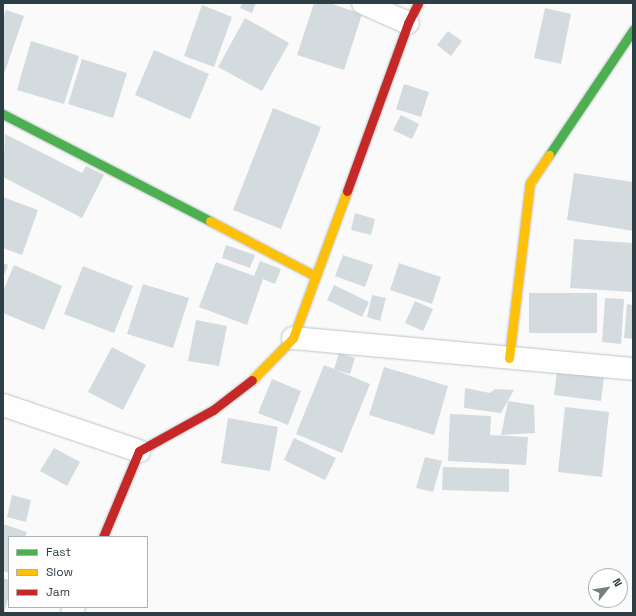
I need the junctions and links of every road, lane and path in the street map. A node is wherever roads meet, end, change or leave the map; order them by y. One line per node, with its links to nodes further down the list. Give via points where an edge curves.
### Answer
1 (363, 3): 3 (street)
2 (418, 3): 3 (street)
3 (408, 23): 6 (street)
4 (633, 30): 8 (street, via 530,183)
5 (3, 114): 6 (street)
6 (315, 276): 7 (street)
7 (293, 338): 8 (street); 11 (street, via 252,380 213,410)
8 (509, 358): 9 (street)
9 (633, 369)
10 (3, 405): 11 (street)
11 (139, 451): 12 (street)
12 (103, 536)

